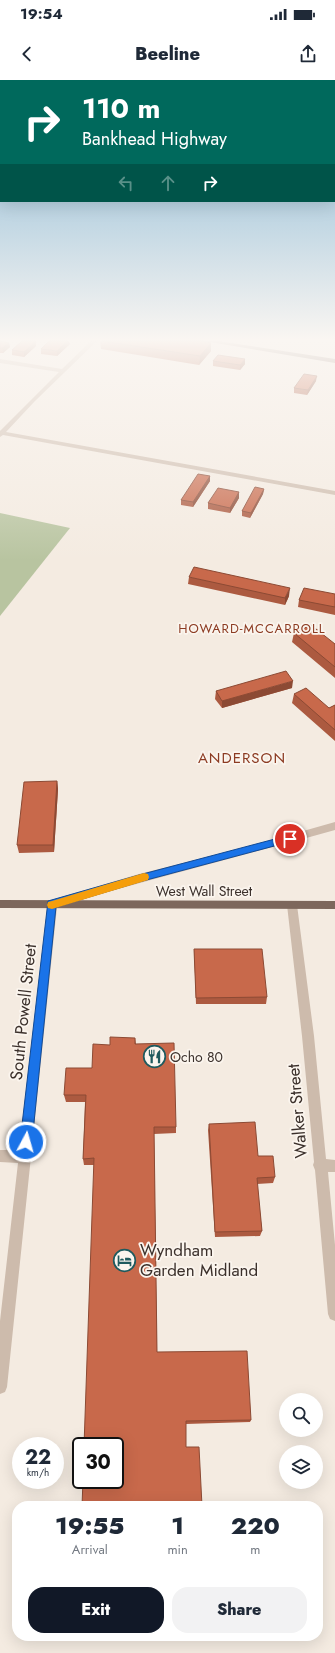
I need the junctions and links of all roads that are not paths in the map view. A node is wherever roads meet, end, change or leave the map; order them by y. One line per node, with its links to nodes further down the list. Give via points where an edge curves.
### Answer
1 (20, 414): 2 (street)
2 (1, 434): 3 (street)
3 (335, 493)
4 (335, 826): 6 (street)
5 (0, 904): 6 (main road, West Wall Street)
6 (52, 904): 7 (main road, West Wall Street); 10 (street, South Powell Street)
7 (292, 905): 8 (main road, West Wall Street); 11 (street, Walker Street)
8 (335, 905)
9 (0, 1156): 10 (street)
10 (25, 1157): 14 (street, South Powell Street)
11 (320, 1166): 12 (street); 13 (street, Walker Street)
12 (335, 1166)
13 (335, 1314)
14 (0, 1387)

